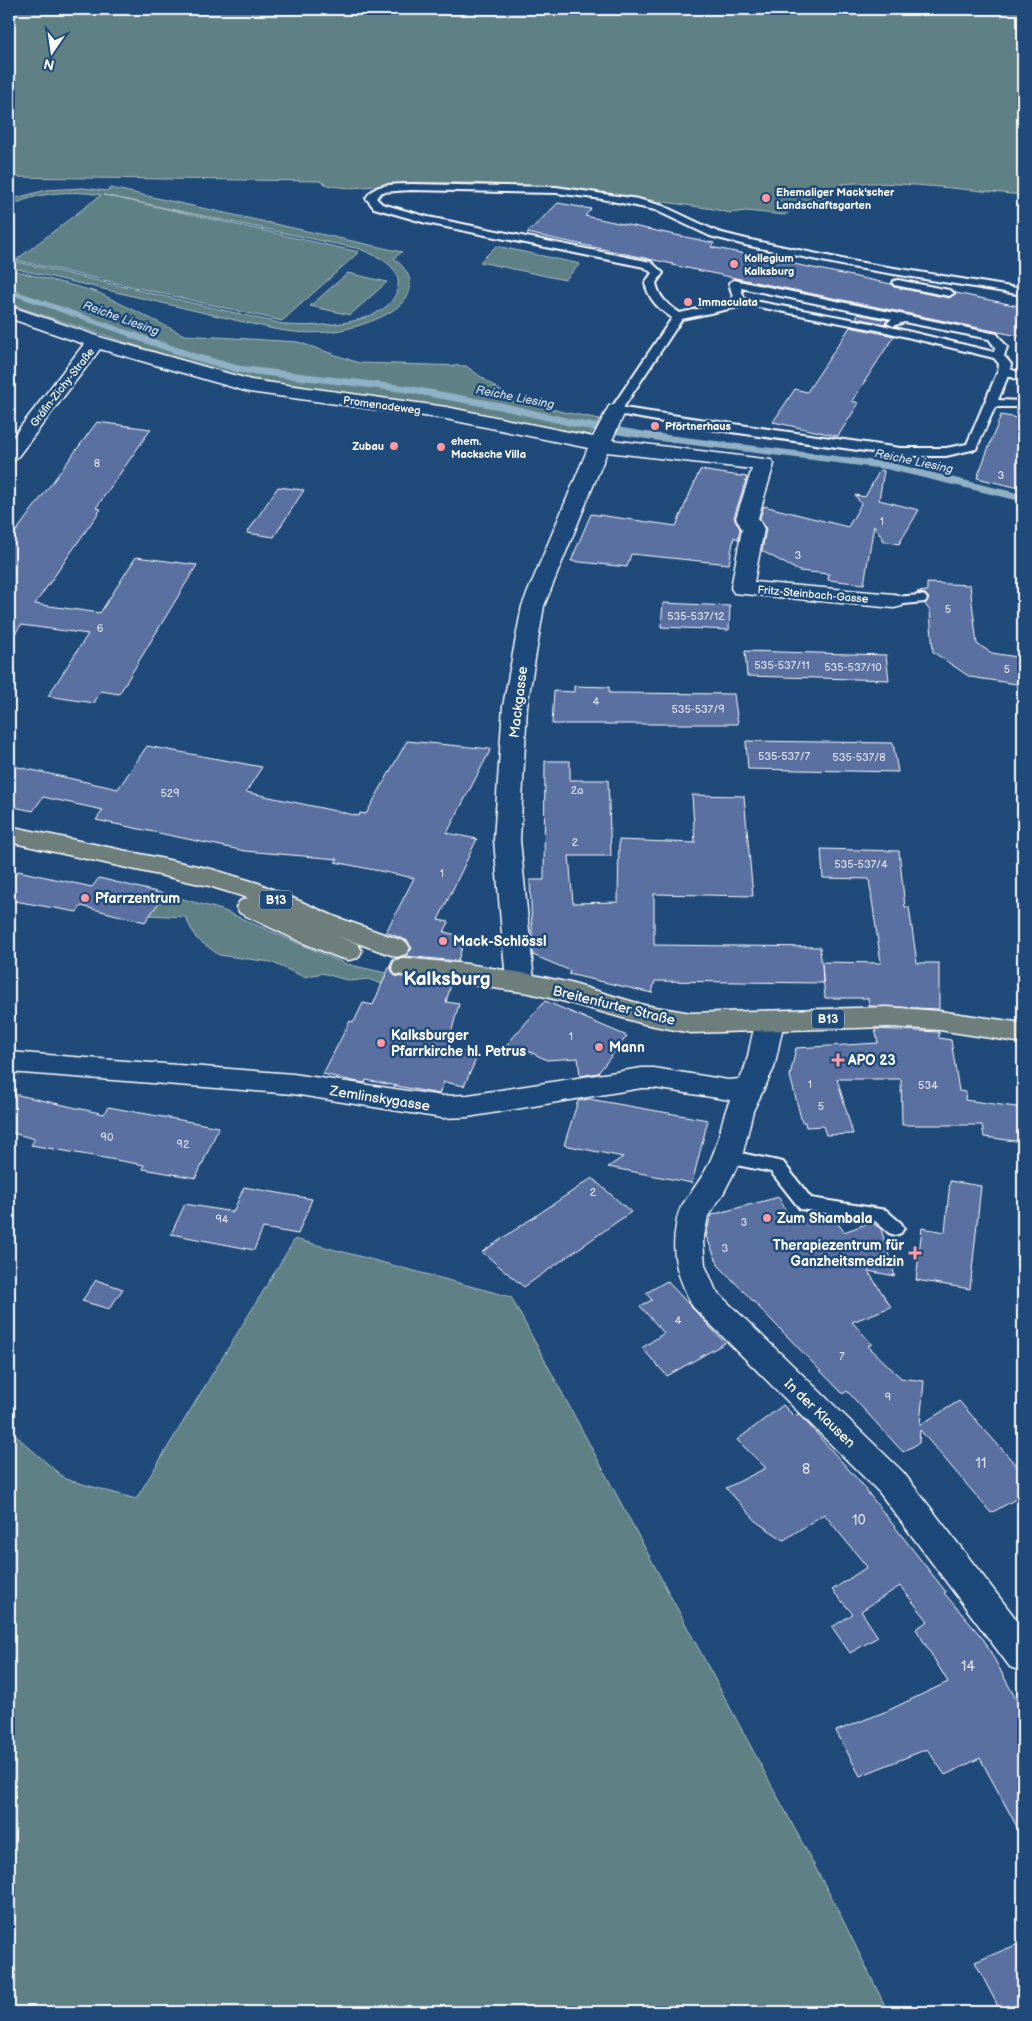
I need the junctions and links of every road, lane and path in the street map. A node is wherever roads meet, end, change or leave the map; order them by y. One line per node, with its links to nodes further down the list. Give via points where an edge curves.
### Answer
1 (745, 242): 2 (lane, via 851,264); 3 (lane, via 772,257); 6 (lane, via 714,234 674,214 638,202 556,190 400,187 380,189 371,198 378,206 426,220 647,264 658,273 650,283 652,296)
2 (1023, 292)
3 (949, 293)
4 (732, 304): 6 (lane); 7 (lane, via 740,298 734,283); 8 (lane, via 762,303)
5 (9, 312): 9 (street, Promenadeweg)
6 (678, 316): 15 (lane)
7 (902, 318): 8 (lane); 10 (lane, via 993,336 1001,347)
8 (882, 328): 10 (lane)
9 (96, 342): 15 (street, Promenadeweg, via 249,386 446,413); 16 (street, Gräfin-Zichy-Straße)
10 (998, 356): 11 (lane, via 1005,364)
11 (1004, 371): 12 (lane); 13 (lane)
12 (1023, 378)
13 (991, 403): 14 (lane); 15 (lane, via 972,446 929,453)
14 (1023, 404)
15 (608, 428): 17 (street, Promenadeweg); 21 (street, Mackgasse, via 533,606 515,706 507,840)
16 (9, 455)
17 (764, 464): 19 (street, Fritz-Steinbach-Gasse, via 747,518 753,529 742,588)
18 (920, 599): 19 (lane)
19 (894, 601)
20 (9, 834): 21 (main road, Breitenfurter Straße / B13, via 151,866 310,936)
21 (520, 981): 22 (main road, Breitenfurter Straße / B13, via 665,1020 720,1025)
22 (770, 1021): 23 (main road, Breitenfurter Straße / B13, via 900,1018 961,1023); 25 (street, In der Klausen, via 760,1068)
23 (1023, 1034)
24 (9, 1062): 25 (street, Zemlinskygasse, via 316,1087 442,1107 468,1106 642,1078 728,1090)
25 (750, 1089): 26 (street, In der Klausen)
26 (727, 1157): 27 (lane, via 777,1167 806,1204 880,1215); 28 (street, In der Klausen, via 713,1186 693,1213 688,1242 690,1265 704,1298 891,1482)
27 (895, 1228)
28 (1023, 1656)

